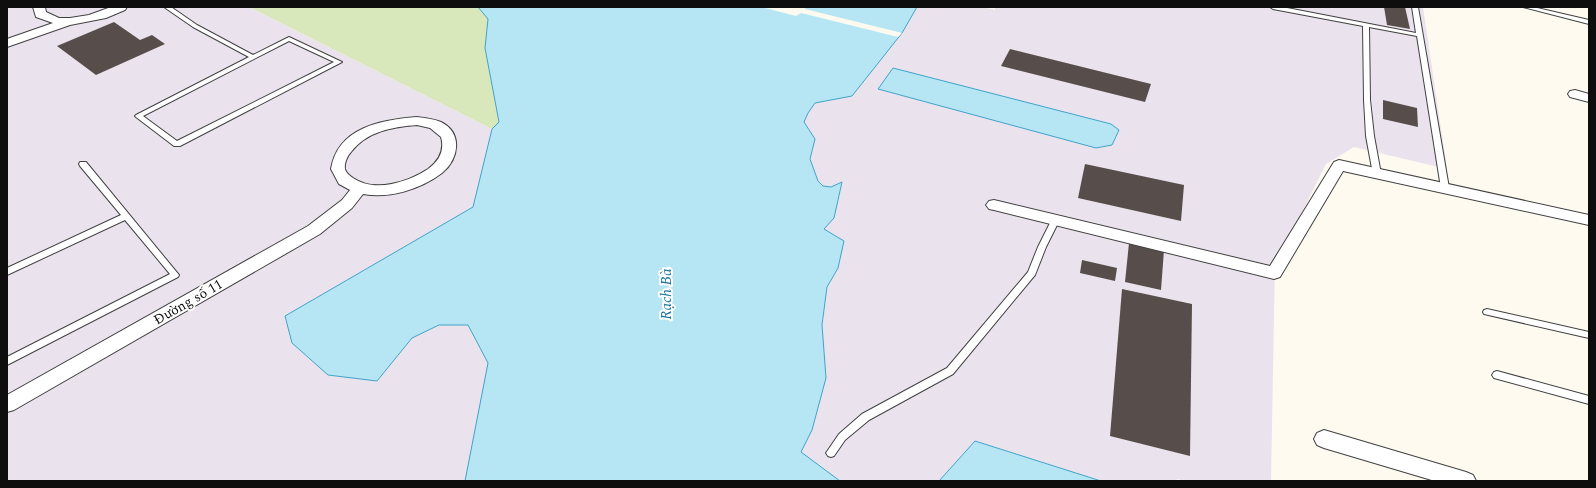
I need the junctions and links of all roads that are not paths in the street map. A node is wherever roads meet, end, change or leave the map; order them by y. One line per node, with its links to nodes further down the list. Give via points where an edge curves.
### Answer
1 (121, 7): 9 (street)
2 (168, 7): 14 (lane, via 195,26)
3 (1274, 7): 8 (lane)
4 (1315, 7): 8 (lane)
5 (1415, 7): 12 (lane)
6 (1526, 7): 10 (lane)
7 (40, 11): 9 (street, via 47,19); 13 (street, via 40,22)
8 (1315, 15): 11 (lane)
9 (74, 21): 13 (street)
10 (1589, 22)
11 (1366, 25): 12 (lane); 18 (lane, via 1367,100)
12 (1419, 35): 20 (lane)
13 (7, 43)
14 (253, 57): 14 (lane, via 246,61 138,116 177,144 339,62 289,38)
15 (1575, 94): 16 (street)
16 (1589, 98)
17 (83, 164): 22 (lane)
18 (1377, 174): 20 (street); 23 (street, via 1339,165 1274,273)
19 (360, 188): 19 (street, via 344,181 338,168 341,154 354,140 373,129 395,122 417,121 435,125 447,134 451,147 444,162 429,175 407,185 383,190); 31 (street, Đường số 11, via 347,204 314,230)
20 (1445, 188): 24 (street)
21 (994, 205): 23 (street)
22 (126, 216): 25 (lane); 28 (lane, via 175,275)
23 (1056, 219): 33 (lane, via 1032,273 950,371 866,417 841,438)
24 (1589, 220)
25 (7, 272)
26 (1488, 312): 27 (lane)
27 (1589, 335)
28 (7, 361)
29 (1497, 375): 30 (lane)
30 (1589, 400)
31 (7, 404)
32 (1324, 439): 34 (street)
33 (831, 453)
34 (1466, 481)

